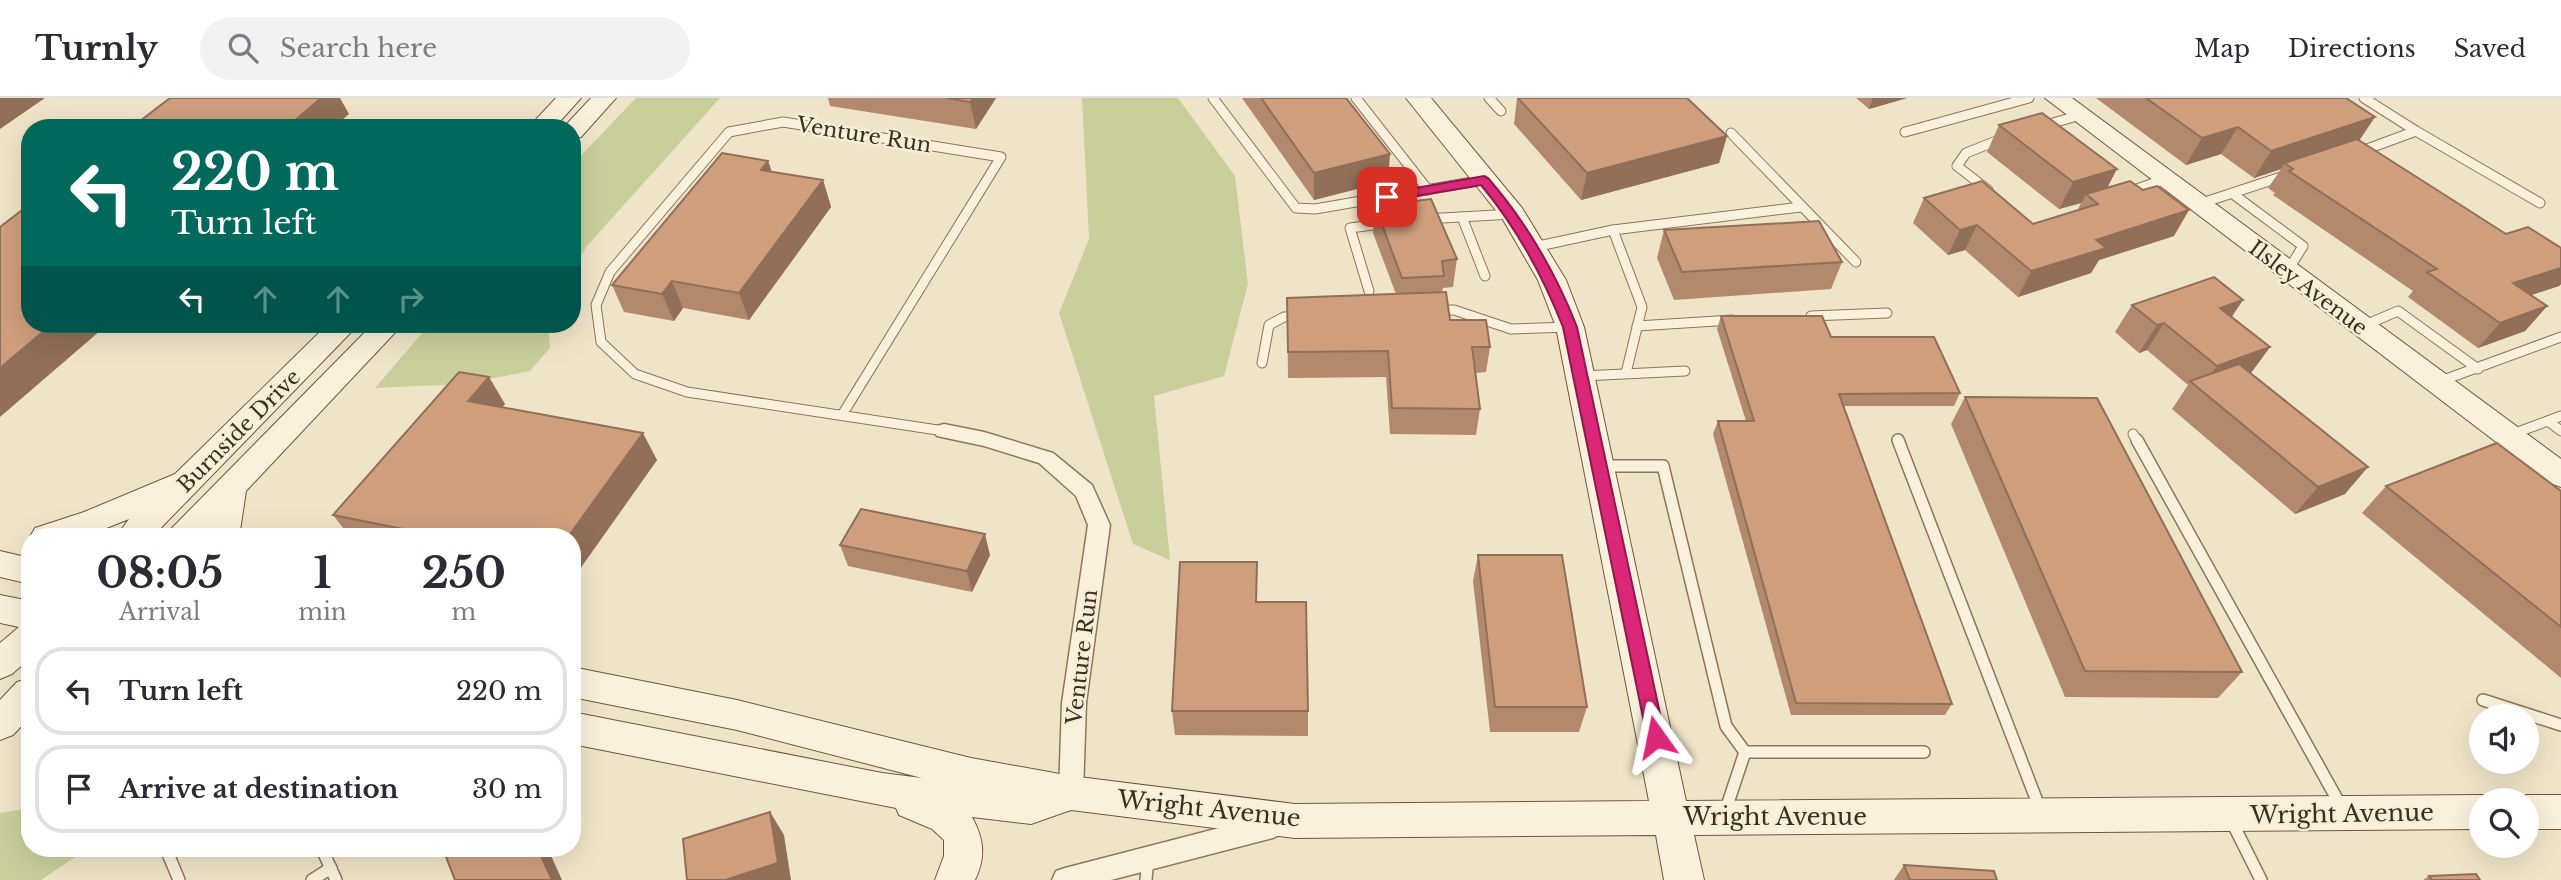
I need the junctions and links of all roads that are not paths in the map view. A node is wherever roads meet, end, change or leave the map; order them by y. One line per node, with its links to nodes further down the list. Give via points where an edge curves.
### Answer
1 (569, 98): 12 (main road)
2 (604, 98): 13 (main road)
3 (1213, 98): 26 (lane, via 1296,208)
4 (1356, 98): 25 (lane)
5 (1418, 98): 24 (main road)
6 (1489, 98): 10 (lane)
7 (2029, 98): 16 (lane)
8 (2057, 98): 11 (main road, Ilsley Avenue)
9 (2364, 98): 15 (lane)
10 (1501, 111)
11 (2080, 115): 14 (lane); 23 (main road, Ilsley Avenue)
12 (549, 119)
13 (581, 122)
14 (2029, 131)
15 (2416, 131): 19 (lane); 30 (lane)
16 (1905, 132)
17 (1731, 133): 32 (lane)
18 (2017, 134): 29 (lane, via 1978,146 1957,166)
19 (2359, 152): 20 (lane); 21 (lane)
20 (2346, 156)
21 (2370, 159)
22 (2292, 174): 27 (lane)
23 (2165, 179): 28 (lane); 31 (main road, Ilsley Avenue)
24 (1484, 180): 25 (lane); 33 (main road)
25 (1428, 190): 26 (lane)
26 (1411, 193): 35 (lane)
27 (2233, 194): 31 (lane); 41 (lane, via 2303,246)
28 (2122, 195)
29 (2000, 200)
30 (2540, 203)
31 (2197, 205): 41 (main road, Ilsley Avenue)
32 (1801, 207): 38 (lane); 40 (lane)
33 (1513, 214): 34 (lane); 39 (main road)
34 (1462, 217): 35 (lane); 42 (lane)
35 (1422, 219): 36 (lane)
36 (1410, 220)
37 (1398, 222): 43 (lane, via 1350,228)
38 (1613, 230): 39 (lane); 49 (lane, via 1642,307)
39 (1534, 247): 50 (main road)
40 (1856, 262)
41 (2287, 272): 51 (main road, Ilsley Avenue)
42 (1485, 276)
43 (1369, 291)
44 (1428, 310): 50 (lane, via 1454,310 1511,329)
45 (1887, 313): 47 (lane)
46 (1311, 315): 55 (lane, via 1284,317 1269,325)
47 (1795, 317)
48 (1743, 319): 49 (lane)
49 (1637, 326): 58 (lane)
50 (1570, 327): 59 (main road)
51 (2360, 327): 56 (lane, via 2398,311); 60 (main road, Ilsley Avenue)
52 (336, 333): 71 (main road, Burnside Drive)
53 (380, 333): 72 (main road, Burnside Drive)
54 (2561, 337): 56 (lane)
55 (1262, 363)
56 (2478, 369): 60 (lane)
57 (1685, 371): 58 (lane)
58 (1626, 373): 59 (lane)
59 (1580, 376): 69 (main road)
60 (2436, 382): 67 (main road, Ilsley Avenue)
61 (842, 415): 61 (lane, Venture Run, via 1001,157 783,122 729,132 610,272 596,305 601,342 635,374 687,392); 64 (lane, Venture Run)
62 (2561, 416): 63 (lane)
63 (2548, 421): 65 (lane); 67 (lane)
64 (944, 431): 98 (street, Venture Run, via 1046,458 1085,491 1099,525 1074,704)
65 (2561, 431)
66 (2133, 434): 102 (lane)
67 (2507, 435): 70 (main road, Ilsley Avenue)
68 (1898, 440): 103 (lane)
69 (1599, 466): 95 (lane, via 1663,466 1726,726); 105 (main road)
70 (2561, 475)
71 (191, 478): 73 (main road); 74 (main road, Burnside Drive)
72 (231, 489): 75 (main road, Burnside Drive); 76 (main road)
73 (74, 528)
74 (141, 528)
75 (192, 528)
76 (224, 528)
77 (21, 544): 78 (main road)
78 (0, 548)
79 (0, 564): 80 (main road)
80 (21, 569)
81 (0, 609): 82 (main road)
82 (21, 613)
83 (21, 644): 84 (main road)
84 (0, 664)
85 (581, 684): 88 (main road, Wright Avenue)
86 (2483, 700): 91 (lane)
87 (21, 702): 89 (main road)
88 (737, 715): 94 (main road, via 713,734); 98 (main road, Wright Avenue, via 971,774)
89 (0, 724)
90 (21, 725): 93 (main road)
91 (2561, 725)
92 (581, 730): 94 (main road, Wright Avenue)
93 (0, 737)
94 (662, 747): 97 (main road, Wright Avenue)
95 (1745, 752): 96 (lane); 106 (lane)
96 (1924, 752)
97 (882, 790): 98 (main road, Wright Avenue, via 1031,807); 114 (main road, via 951,820 965,844 962,869)
98 (1071, 793): 107 (main road, Wright Avenue)
99 (2539, 812): 100 (main road)
100 (2561, 812)
101 (2469, 813): 102 (main road, Wright Avenue)
102 (2345, 814): 104 (main road, Wright Avenue)
103 (2043, 815): 104 (main road, Wright Avenue); 106 (main road, Wright Avenue)
104 (2228, 815): 117 (lane)
105 (1673, 818): 106 (main road, Wright Avenue); 107 (main road, Wright Avenue); 116 (main road)
106 (1723, 818)
107 (1295, 821): 110 (street)
108 (169, 857): 112 (lane)
109 (326, 857): 111 (lane)
110 (1147, 869): 115 (street)
111 (333, 874): 113 (lane)
112 (179, 880)
113 (312, 880)
114 (955, 880)
115 (1065, 880)
116 (1684, 880)
117 (2261, 880)

